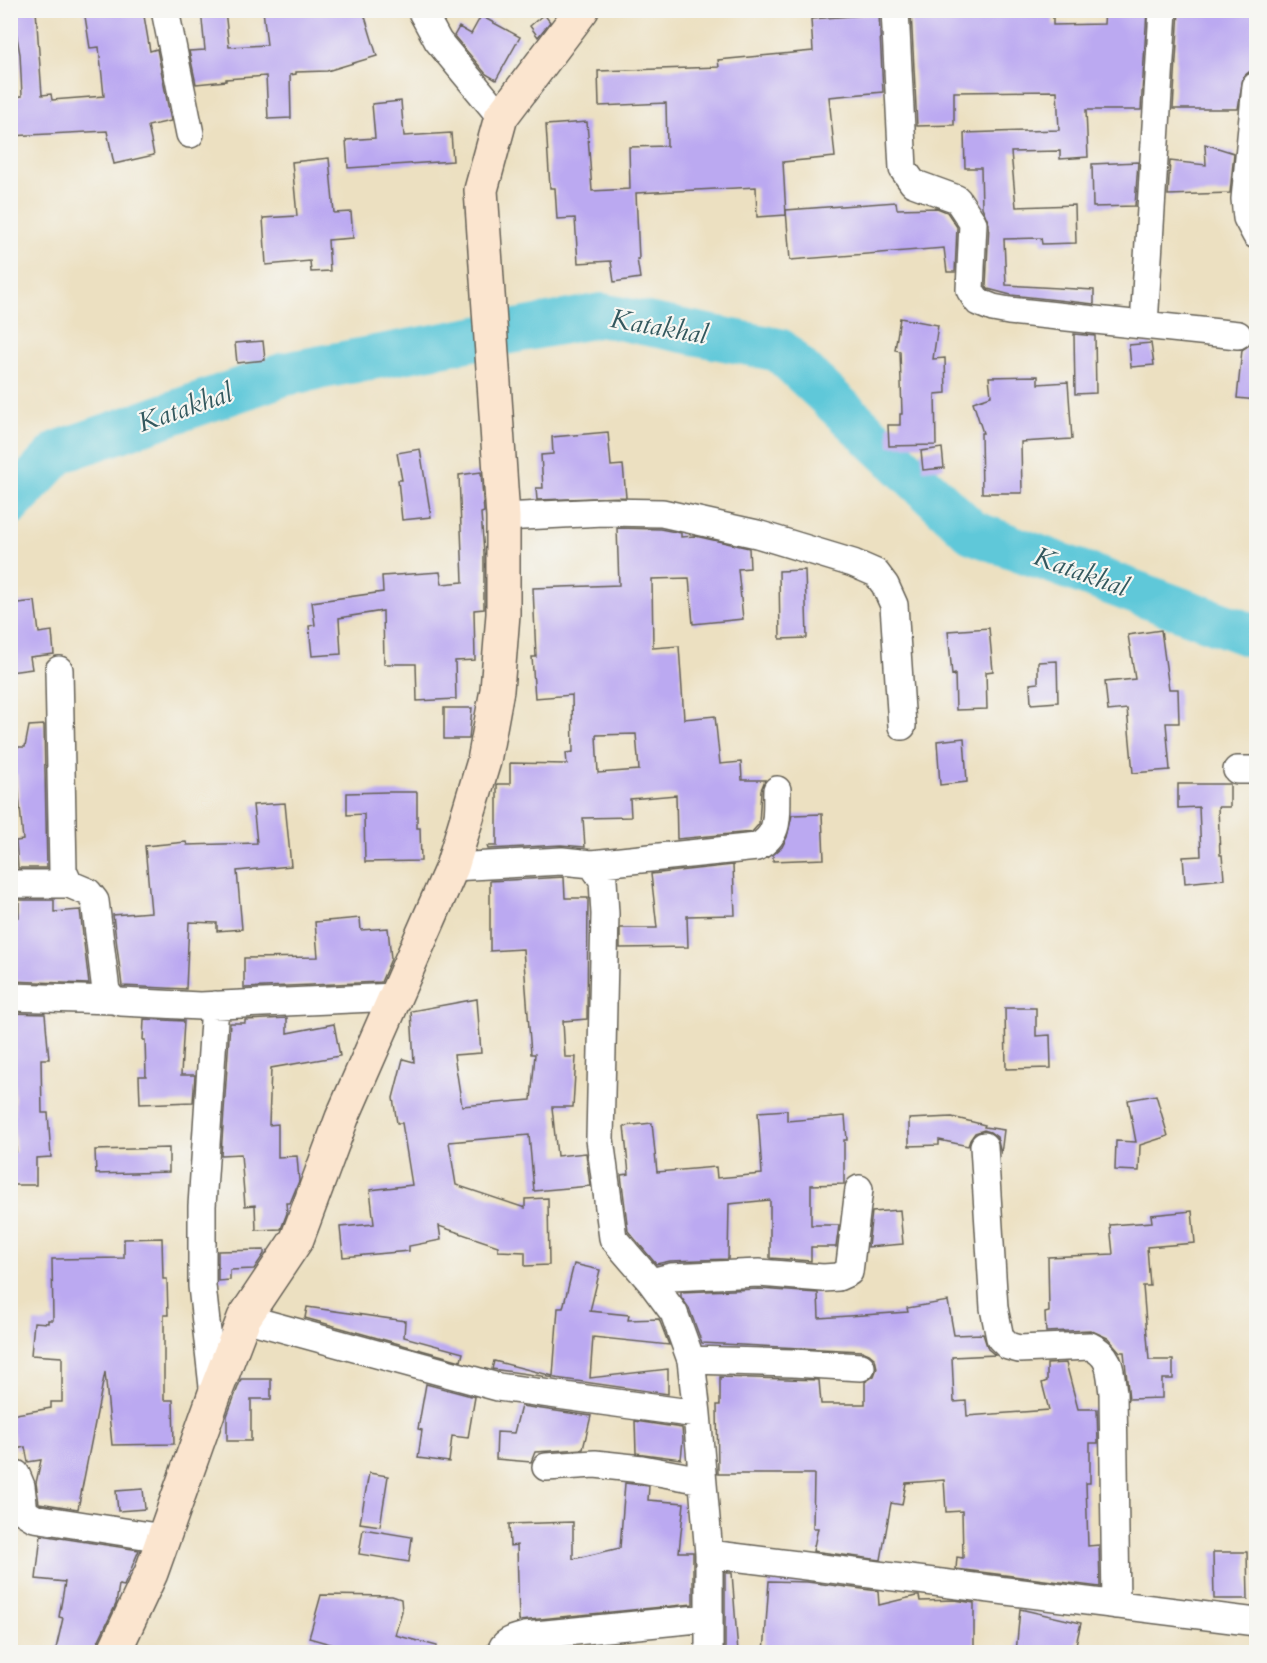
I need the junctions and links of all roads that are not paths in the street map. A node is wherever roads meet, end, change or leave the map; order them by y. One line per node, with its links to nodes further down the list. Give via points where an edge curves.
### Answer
1 (165, 10): 8 (street)
2 (421, 10): 7 (street, via 438,40)
3 (582, 10): 7 (street)
4 (895, 10): 10 (street, via 903,169 913,183 957,199 973,223 970,290 978,302 1009,311)
5 (1163, 10): 10 (street)
6 (1257, 86): 9 (street, via 1245,199 1247,218)
7 (501, 117): 12 (street, via 482,190)
8 (190, 134)
9 (1257, 236)
10 (1144, 326): 11 (street)
11 (1238, 335)
12 (503, 517): 14 (street, via 662,513 757,534 876,573 894,605); 17 (street, via 497,690 484,761)
13 (59, 670): 19 (street, via 63,871)
14 (902, 726)
15 (777, 790): 16 (street, via 774,831 769,840 757,847)
16 (592, 864): 17 (street, via 562,861); 26 (street, via 603,880 605,914 600,1139 613,1238)
17 (452, 867): 21 (street)
18 (10, 884): 19 (street)
19 (69, 884): 22 (street, via 88,892 95,901 106,991)
20 (10, 997): 22 (street)
21 (395, 997): 23 (street); 27 (street, via 342,1118 297,1239)
22 (113, 1000): 23 (street)
23 (215, 1005): 30 (street, via 202,1206 202,1286)
24 (984, 1146): 37 (street, via 994,1308 1000,1338 1019,1349 1090,1346 1101,1351 1108,1362 1113,1393)
25 (859, 1189): 26 (street, via 849,1272 838,1277 759,1273 671,1277)
26 (651, 1282): 28 (street, via 674,1313)
27 (244, 1318): 30 (street); 31 (street, via 498,1387)
28 (691, 1360): 29 (street); 31 (street)
29 (861, 1367)
30 (214, 1396): 35 (street)
31 (697, 1414): 34 (street)
32 (546, 1467): 34 (street, via 595,1464)
33 (10, 1472): 35 (street, via 16,1474 21,1486 24,1512 34,1518)
34 (702, 1480): 36 (street)
35 (163, 1538): 40 (street)
36 (709, 1554): 37 (street); 38 (street)
37 (1116, 1605): 39 (street)
38 (708, 1618): 41 (street, via 525,1636 509,1641); 42 (street)
39 (1257, 1622)
40 (114, 1653)
41 (501, 1653)
42 (709, 1653)

